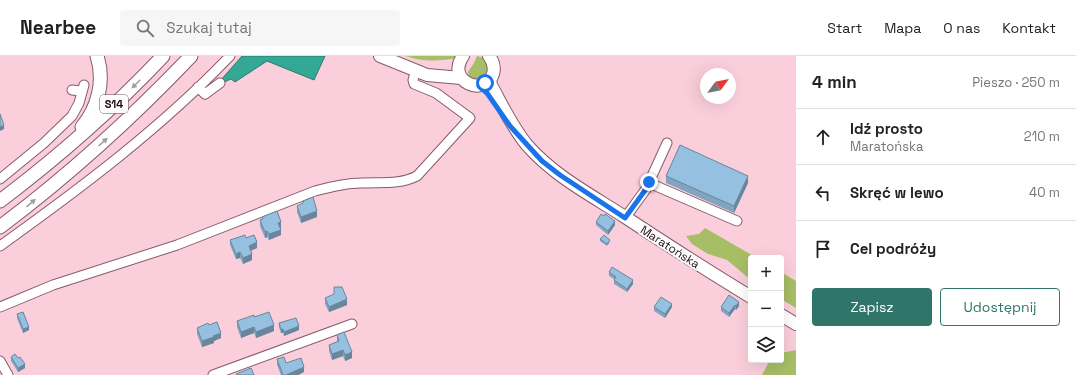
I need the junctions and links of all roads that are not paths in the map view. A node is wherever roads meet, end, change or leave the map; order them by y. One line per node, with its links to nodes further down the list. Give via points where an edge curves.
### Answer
1 (97, 56): 15 (highway, via 101,80 94,108)
2 (163, 56): 15 (highway, S14, one-way to 15, via 98,120)
3 (191, 56): 21 (highway, S14, one-way to 3, via 101,144 155,94)
4 (230, 56): 12 (street)
5 (380, 56): 8 (main road)
6 (489, 56): 10 (main road, via 494,70)
7 (461, 60): 8 (main road, via 450,70); 9 (main road, via 458,69)
8 (416, 70): 9 (main road, via 432,76); 24 (street, via 414,84 436,93 470,118 416,176 409,180 393,183 360,183 315,191 177,245 53,285)
9 (461, 78): 10 (main road, via 470,85)
10 (485, 82): 19 (main road, Maratońska, via 487,93 510,126 534,153 560,175)
11 (220, 83): 12 (street, via 204,94)
12 (198, 87): 22 (street, via 174,111 74,193)
13 (72, 90): 16 (street, via 83,88 72,116)
14 (667, 143): 17 (street)
15 (63, 150): 18 (highway, S14)
16 (0, 179)
17 (649, 182): 19 (street); 20 (street)
18 (0, 201)
19 (625, 218): 23 (main road, Maratońska)
20 (736, 221)
21 (0, 227)
22 (0, 246)
23 (748, 295)
24 (0, 307)
25 (784, 317): 27 (main road)
26 (352, 324): 30 (street)
27 (796, 324)
28 (0, 361): 29 (street)
29 (8, 375)
30 (213, 375)

